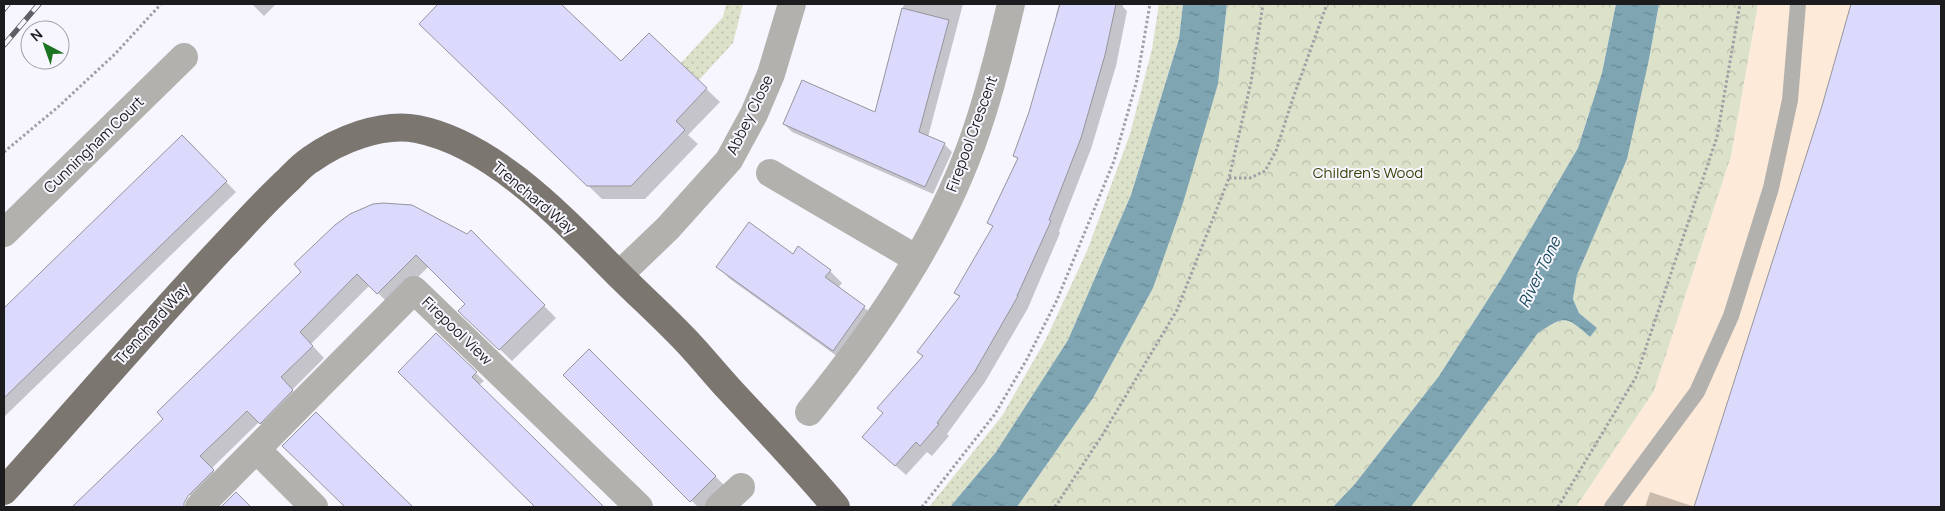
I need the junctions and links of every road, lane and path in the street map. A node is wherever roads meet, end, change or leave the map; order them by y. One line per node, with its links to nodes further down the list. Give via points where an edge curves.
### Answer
1 (161, 4): 10 (path, via 115,54)
2 (792, 4): 15 (street, Abbey Close, via 771,74 729,160 668,228)
3 (1010, 4): 14 (street, Firepool Crescent, via 998,62 977,130 948,200)
4 (1150, 4): 25 (path, via 1137,80 1114,161 1057,300 995,414)
5 (1263, 4): 12 (path, via 1251,82)
6 (1328, 4): 12 (path, via 1276,151 1265,171 1250,178)
7 (1740, 4): 27 (path, via 1717,137 1636,377)
8 (1798, 4): 28 (lane, via 1790,100 1771,188 1731,316 1697,392)
9 (184, 57): 13 (street, Cunningham Court)
10 (4, 152)
11 (770, 173): 14 (street)
12 (1229, 178): 26 (path, via 1177,310)
13 (4, 233)
14 (918, 259): 16 (street, Firepool Crescent, via 848,364)
15 (619, 275): 19 (main road, Trenchard Way, via 523,185 470,148 416,128 380,129 359,134 310,160 272,194 157,316); 24 (main road, Trenchard Way, via 690,346)
16 (809, 412)
17 (257, 450): 20 (street, Firepool View); 21 (street); 22 (street, Firepool View, via 414,290)
18 (741, 487): 23 (street)
19 (4, 491)
20 (199, 507)
21 (314, 507)
22 (638, 507)
23 (719, 507)
24 (836, 507)
25 (922, 507)
26 (1055, 507)
27 (1558, 507)
28 (1612, 507)

